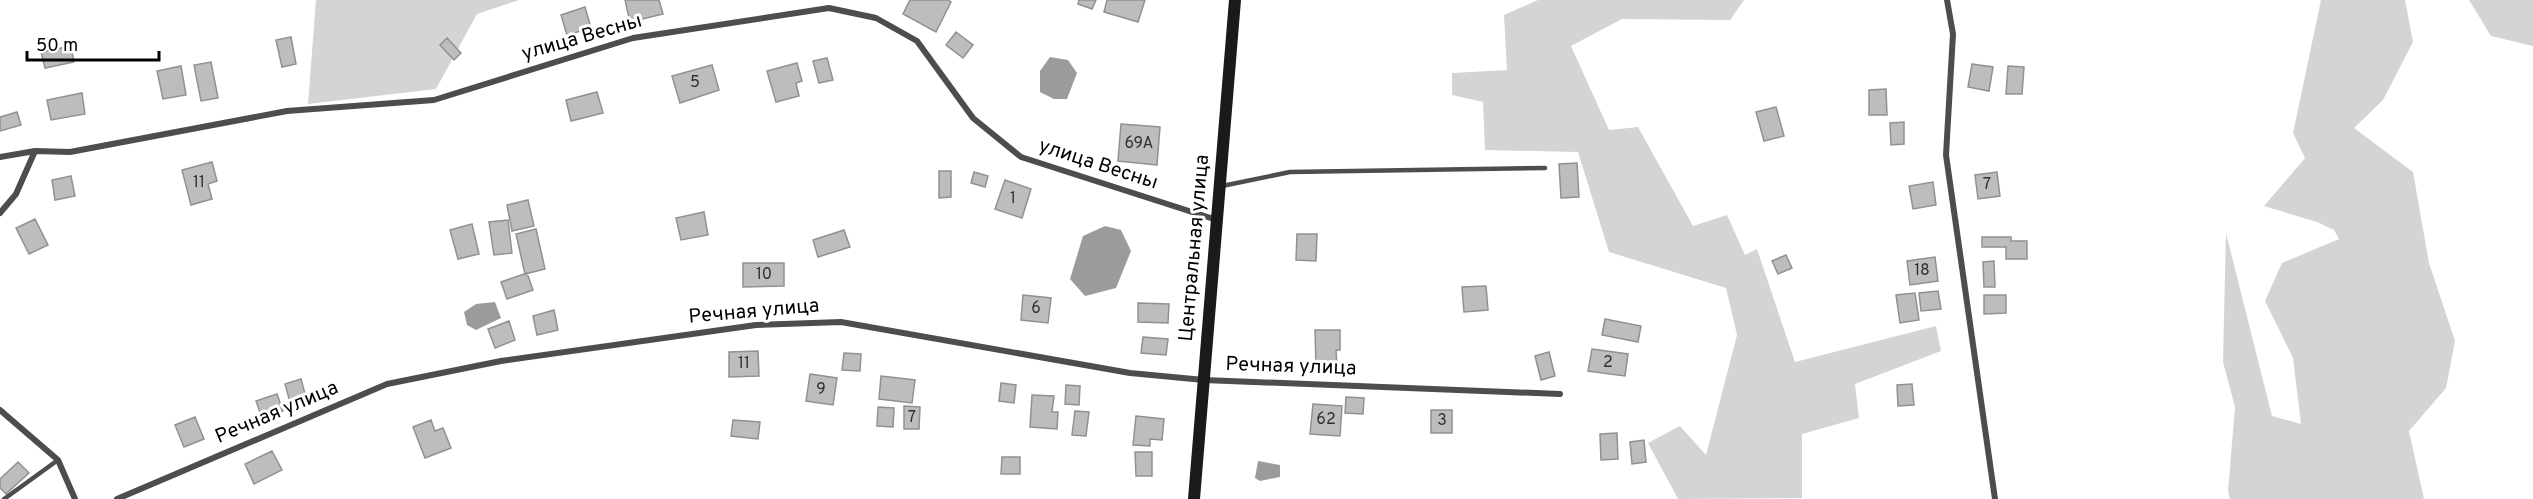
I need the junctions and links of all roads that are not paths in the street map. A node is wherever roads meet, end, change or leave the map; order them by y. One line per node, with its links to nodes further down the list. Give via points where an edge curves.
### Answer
1 (1235, 0): 6 (main road, Центральная улица)
2 (1947, 0): 17 (street, via 1953,34 1946,155)
3 (35, 151): 4 (street, улица Весны); 7 (street, via 16,194); 8 (street, улица Весны, via 70,152 286,111 434,100 633,38 829,8 876,18 917,41 973,118 1021,157)
4 (0, 158)
5 (1545, 168): 6 (lane, via 1290,171)
6 (1220, 187): 8 (main road, Центральная улица)
7 (0, 213)
8 (1217, 220): 9 (main road, Центральная улица)
9 (1204, 380): 10 (street, Речная улица); 15 (street, Речная улица, via 1130,373 841,322 756,325 501,361 387,384); 16 (main road, Центральная улица)
10 (1560, 394)
11 (0, 410): 12 (street)
12 (58, 460): 13 (lane); 14 (street)
13 (4, 499)
14 (75, 499)
15 (117, 499)
16 (1194, 499)
17 (1995, 499)

